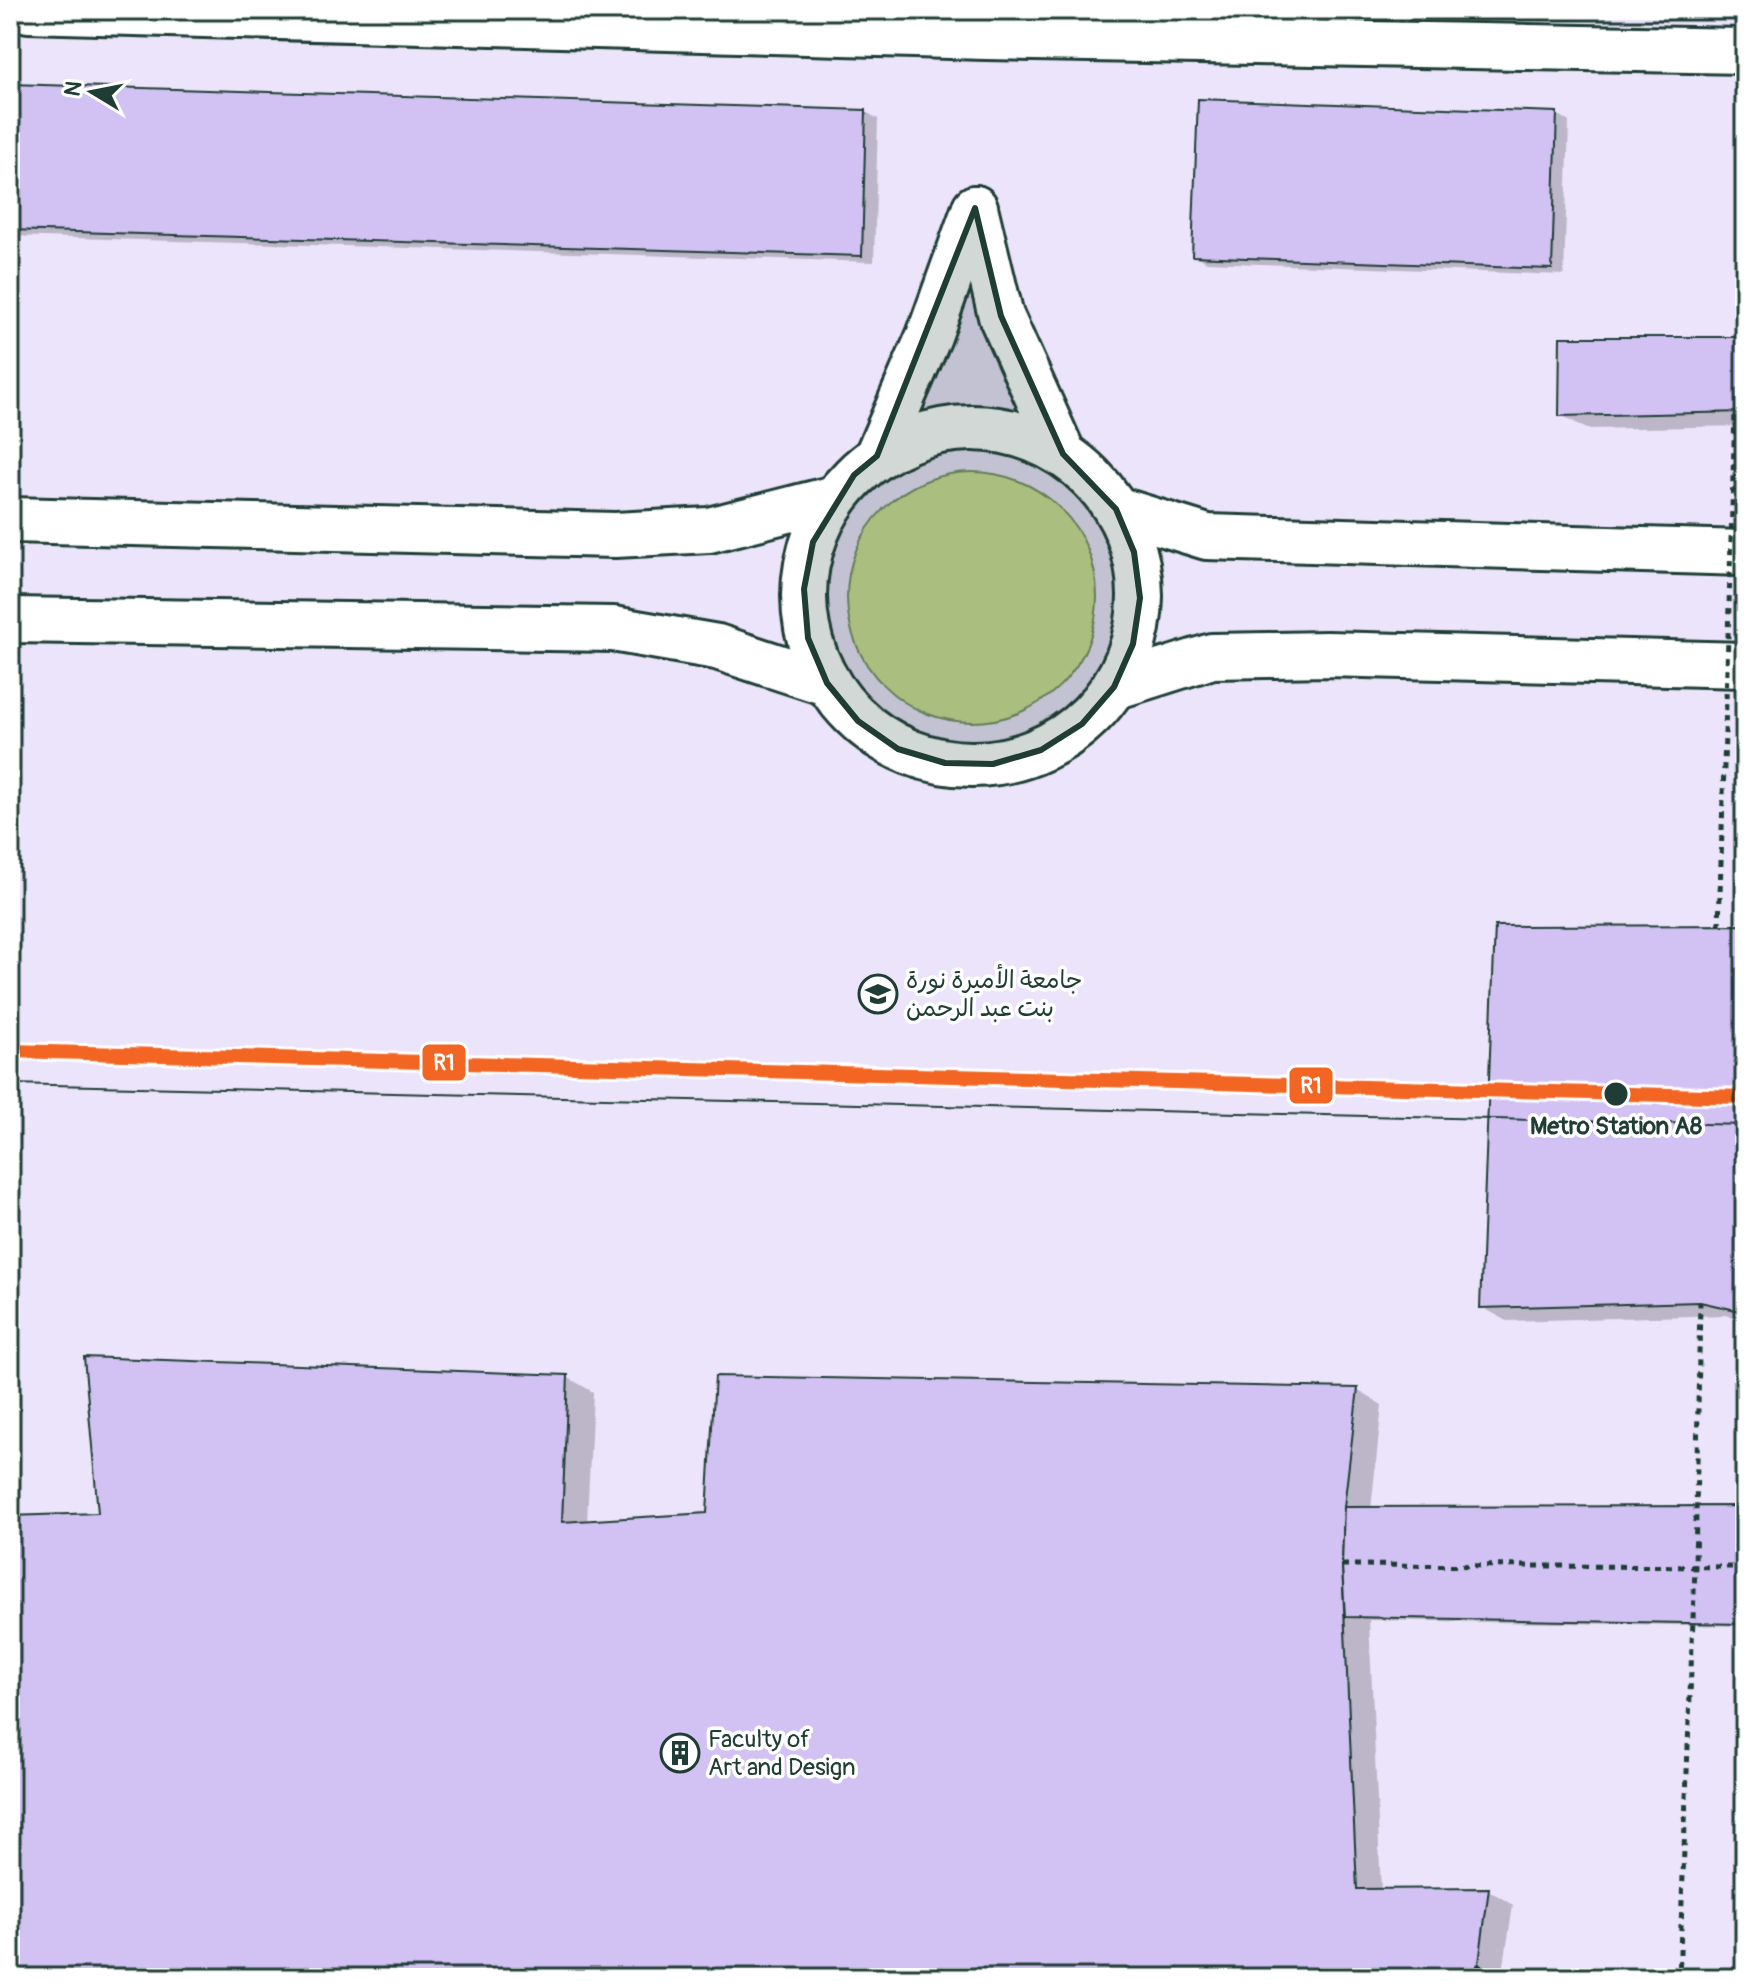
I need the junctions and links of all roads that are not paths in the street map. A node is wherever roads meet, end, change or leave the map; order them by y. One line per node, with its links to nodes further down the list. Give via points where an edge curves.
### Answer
1 (28, 10): 2 (street)
2 (113, 11): 3 (street)
3 (986, 24): 4 (street)
4 (1745, 51)
5 (1063, 454): 6 (street, via 1018,433 969,427 921,435); 6 (street, via 1001,316 975,208 929,336); 8 (street, via 1093,478)
6 (877, 456): 7 (street)
7 (835, 498): 9 (street, via 709,530 615,535); 13 (street, via 813,542 804,589 808,638)
8 (1116, 509): 10 (street, via 1207,537); 14 (street, via 1134,552 1140,598 1133,644)
9 (10, 520)
10 (1745, 553)
11 (10, 620): 13 (street, via 613,629 717,647)
12 (1745, 665): 14 (street, via 1212,656)
13 (827, 683): 14 (street, via 858,721 898,749 945,763 993,764 1051,744 1082,724)
14 (1114, 687)

